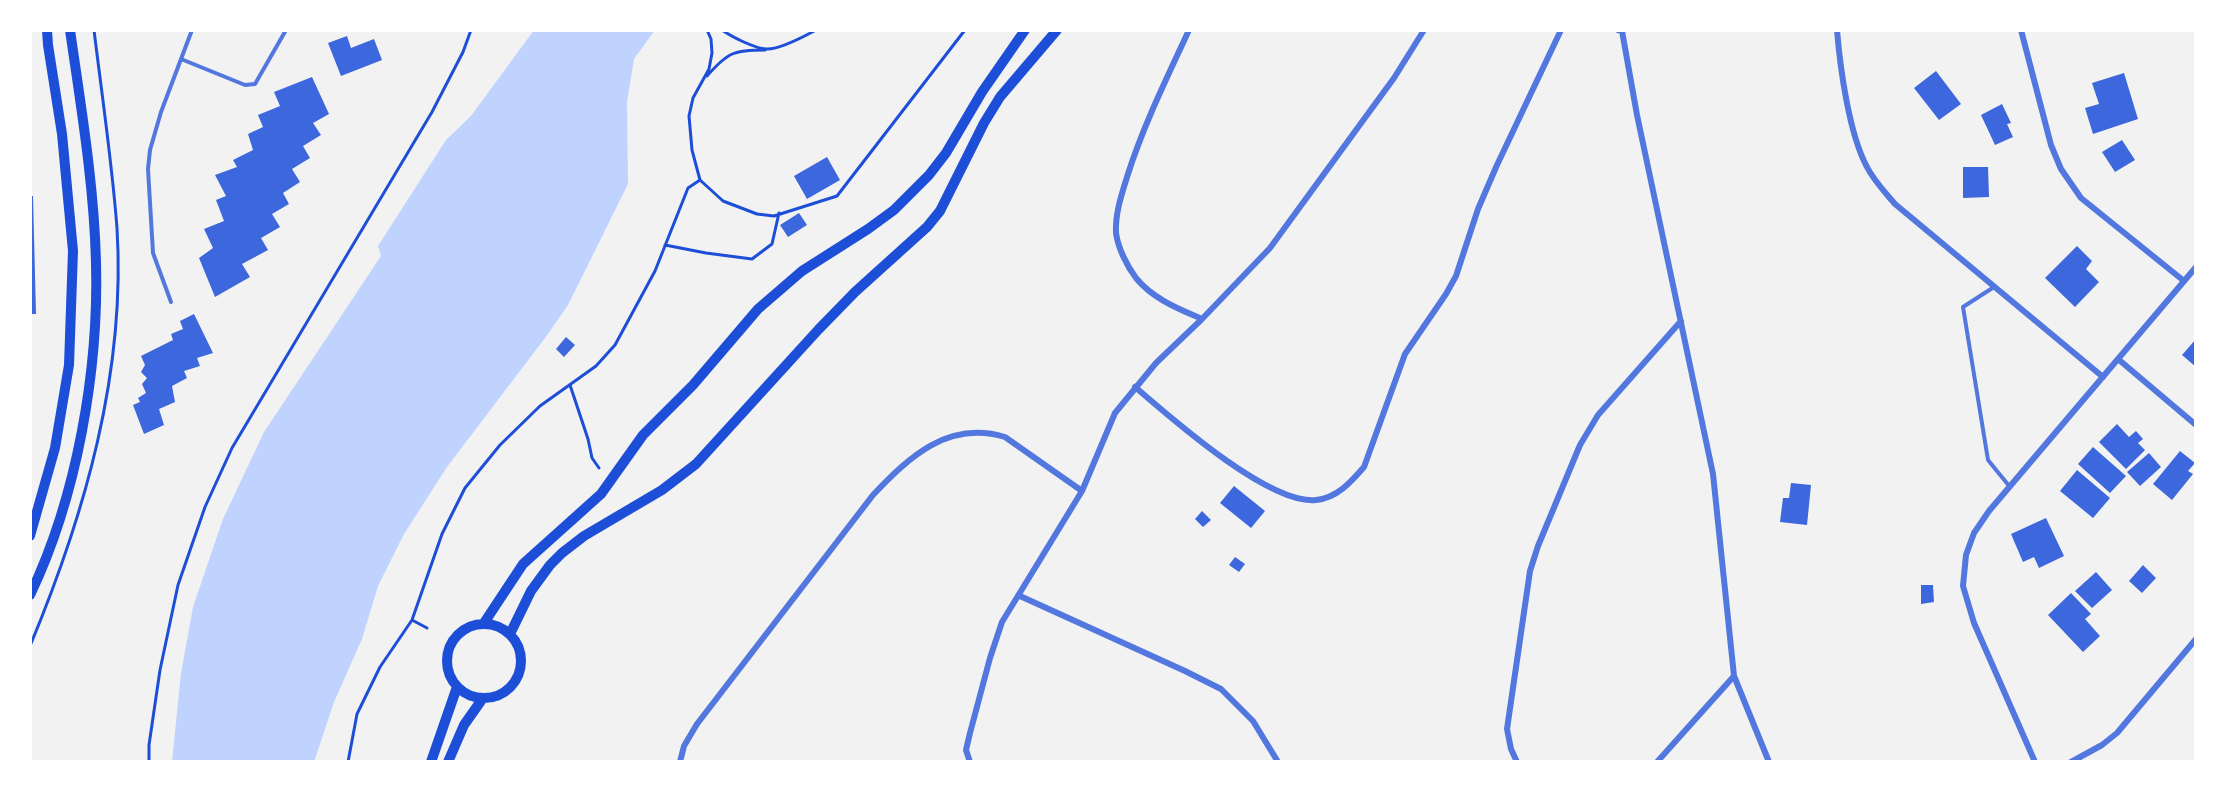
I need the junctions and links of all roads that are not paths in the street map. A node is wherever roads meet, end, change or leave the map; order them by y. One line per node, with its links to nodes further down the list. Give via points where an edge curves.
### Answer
1 (47, 30): 26 (main road, via 73,251 70,354 54,448)
2 (70, 30): 27 (main road, via 88,162 96,262 93,362 75,463 47,559)
3 (192, 30): 13 (lane)
4 (286, 30): 13 (lane, via 255,84 244,85)
5 (1025, 30): 29 (main road, via 929,175 894,210 802,271 758,309 693,385 643,435 601,494 523,564)
6 (1057, 30): 30 (main road, via 1000,97 927,227 855,292 696,464 662,490 562,552 531,591)
7 (1424, 30): 18 (street, via 1394,78 1270,248)
8 (1561, 30): 22 (street, via 1478,209 1456,276 1405,354 1364,467 1351,482 1334,496 1316,501 1293,498 1223,458)
9 (1621, 30): 19 (street)
10 (1837, 30): 16 (street, via 1846,97 1866,166 1895,204)
11 (2021, 30): 15 (street, via 2061,169 2081,198)
12 (1186, 32): 18 (street, via 1140,137 1117,210 1116,233 1122,255 1137,279 1155,296)
13 (181, 59): 17 (lane, via 158,122 148,169 153,253)
14 (2196, 267): 15 (street)
15 (2184, 281): 20 (street)
16 (1995, 287): 21 (street); 24 (lane, via 1963,307 1988,460)
17 (171, 302)
18 (1202, 319): 22 (street)
19 (1681, 321): 32 (street, via 1713,474); 40 (street, via 1598,416 1580,445 1538,546 1530,571 1507,729)
20 (2118, 359): 21 (street); 23 (street)
21 (2103, 376): 24 (street)
22 (1135, 387): 25 (street, via 1115,413)
23 (2196, 425)
24 (2010, 487): 43 (street, via 1974,532 1966,555 1963,586 1974,624)
25 (1082, 490): 28 (street); 37 (street, via 1005,437 992,433 956,434 929,446 899,468 873,495 697,724)
26 (30, 536)
27 (30, 595)
28 (1020, 596): 38 (street, via 1002,622 990,658 966,750); 39 (street, via 1221,689 1253,721)
29 (484, 623): 30 (main road); 33 (main road, via 460,631 452,640 446,665)
30 (510, 634): 34 (main road, via 521,656 515,681 507,690)
31 (2196, 639): 44 (street, via 2117,733)
32 (1734, 676): 41 (street); 42 (street)
33 (457, 687): 34 (main road); 35 (main road)
34 (483, 698): 36 (main road, via 464,725)
35 (431, 762)
36 (448, 762)
37 (680, 762)
38 (970, 762)
39 (1278, 762)
40 (1517, 762)
41 (1657, 762)
42 (1769, 762)
43 (2035, 762)
44 (2071, 762)

